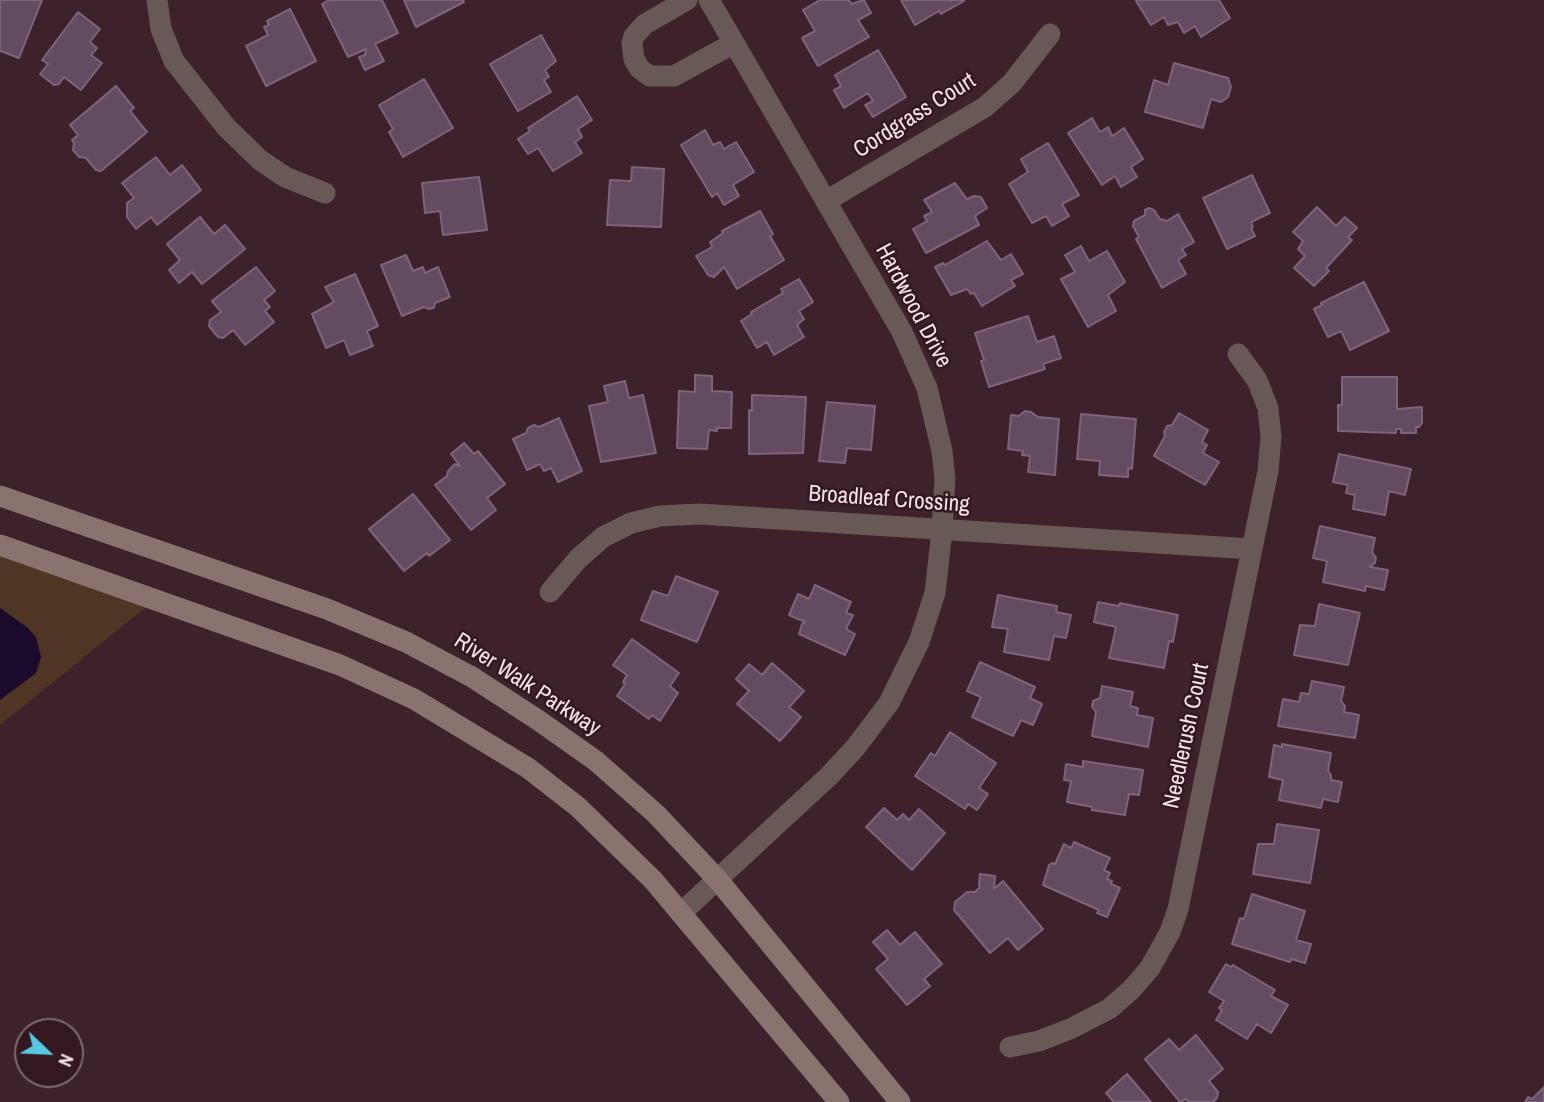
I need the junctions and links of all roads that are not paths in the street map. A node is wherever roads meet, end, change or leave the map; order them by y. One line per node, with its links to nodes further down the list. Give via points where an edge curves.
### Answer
1 (157, 0): 6 (street, via 161,29 174,61 226,127 285,177)
2 (687, 0): 5 (street, via 645,24 634,36 634,59 640,69 650,76 674,76)
3 (709, 0): 5 (street, Hardwood Drive)
4 (1050, 34): 7 (street, Cordgrass Court, via 1012,82 985,107)
5 (734, 43): 7 (street, Hardwood Drive)
6 (325, 193)
7 (826, 201): 10 (street, Hardwood Drive, via 902,332 927,388 942,451)
8 (1238, 354): 12 (street, Needlerush Court, via 1257,380 1268,408 1271,437)
9 (0, 496): 14 (street, River Walk Parkway, via 327,609 406,642 483,684 596,761 656,814)
10 (942, 530): 12 (street, Broadleaf Crossing); 13 (street, Broadleaf Crossing, via 699,514 660,516 603,537); 14 (street, Hardwood Drive, via 935,593 919,642 889,704 855,748)
11 (0, 545): 15 (street, via 340,665 414,699 528,768 578,807)
12 (1252, 549): 16 (street, Needlerush Court, via 1170,932 1150,968 1109,1009 1039,1041)
13 (550, 592)
14 (718, 880): 15 (street, Hardwood Drive); 18 (street, River Walk Parkway)
15 (681, 913): 17 (street)
16 (1010, 1047)
17 (839, 1102)
18 (900, 1102)

